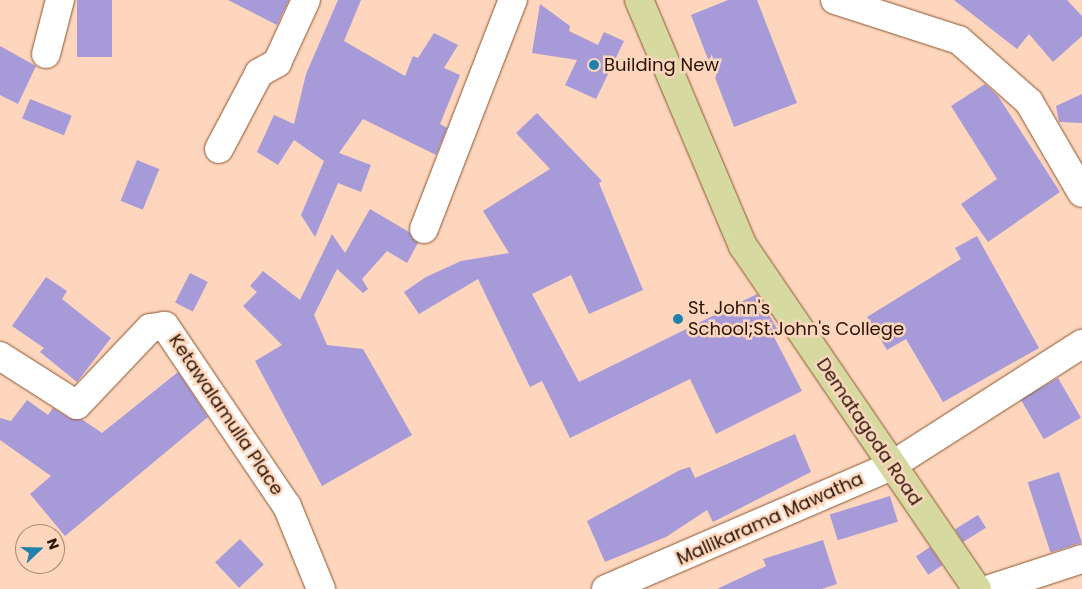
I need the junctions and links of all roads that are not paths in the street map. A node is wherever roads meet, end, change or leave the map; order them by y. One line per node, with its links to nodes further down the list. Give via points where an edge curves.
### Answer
1 (60, 0): 6 (street)
2 (306, 0): 7 (street, via 277,63 259,74)
3 (513, 0): 9 (street)
4 (639, 0): 12 (main road, Dematagoda Road, via 743,246)
5 (835, 0): 8 (street, via 959,40 1028,102)
6 (46, 54)
7 (219, 149)
8 (1082, 193)
9 (424, 229)
10 (1082, 344): 12 (street, Mallikarama Mawatha)
11 (0, 356): 14 (street, Ketawalamulla Place, via 76,405 150,328 165,326 287,506)
12 (891, 466): 15 (street, Mallikarama Mawatha); 16 (main road, Dematagoda Road)
13 (1082, 559): 17 (street)
14 (321, 589)
15 (606, 589)
16 (977, 589)
17 (990, 589)

